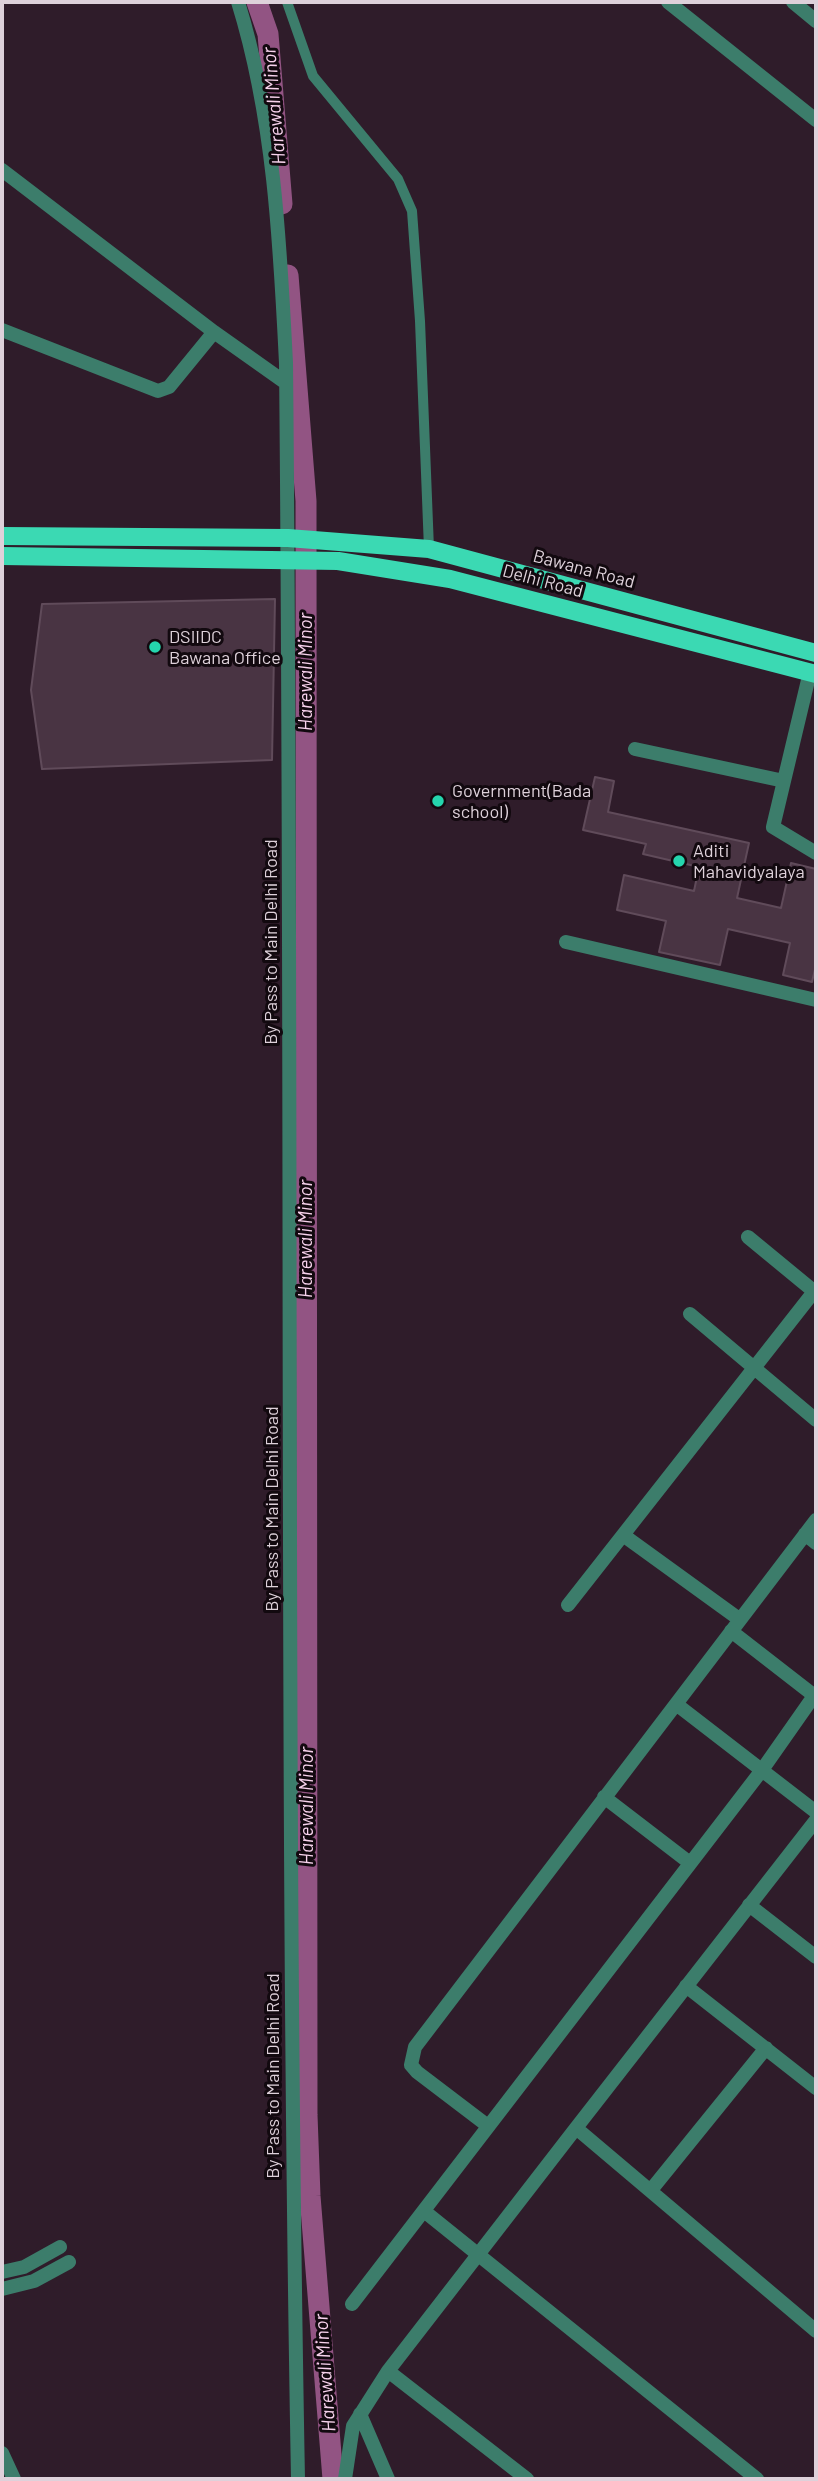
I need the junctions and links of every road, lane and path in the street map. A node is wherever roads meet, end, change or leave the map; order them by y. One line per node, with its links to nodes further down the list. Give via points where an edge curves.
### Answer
1 (238, 2): 10 (street, By Pass to Main Delhi Road, via 255,65 269,149)
2 (287, 2): 15 (lane, via 313,76 398,179 412,211)
3 (668, 2): 6 (street)
4 (793, 2): 5 (street)
5 (816, 21)
6 (816, 120)
7 (2, 170): 9 (street)
8 (2, 330): 9 (street, via 158,391 169,387)
9 (214, 332): 10 (street)
10 (286, 383): 13 (street, By Pass to Main Delhi Road)
11 (2, 536): 12 (main road)
12 (32, 536): 13 (main road); 17 (main road)
13 (294, 538): 14 (main road, Bawana Road); 18 (street, By Pass to Main Delhi Road)
14 (397, 546): 15 (main road, Bawana Road); 19 (main road)
15 (429, 550): 20 (main road, Bawana Road)
16 (2, 556): 17 (main road)
17 (30, 556): 18 (main road)
18 (294, 558): 19 (main road, Delhi Road); 64 (street, By Pass to Main Delhi Road, via 292,2197)
19 (395, 570): 21 (main road, Delhi Road, via 450,579)
20 (816, 653)
21 (813, 673): 23 (street)
22 (635, 749): 23 (street)
23 (784, 781): 24 (street, via 774,827)
24 (816, 853)
25 (566, 942): 26 (street)
26 (816, 1000)
27 (748, 1237): 28 (street)
28 (816, 1291): 30 (street)
29 (690, 1314): 30 (street)
30 (753, 1369): 31 (street); 33 (street)
31 (816, 1420)
32 (816, 1520): 34 (street)
33 (623, 1535): 35 (street); 36 (street)
34 (811, 1539): 36 (street)
35 (568, 1605)
36 (735, 1625): 37 (street); 38 (street)
37 (816, 1695): 39 (street)
38 (676, 1704): 39 (street); 40 (street)
39 (762, 1770): 41 (street); 43 (street)
40 (604, 1797): 43 (street); 49 (street, via 411,2057 416,2072)
41 (816, 1812)
42 (816, 1820): 44 (street)
43 (691, 1863): 49 (street)
44 (749, 1905): 45 (street); 46 (street)
45 (816, 1957)
46 (686, 1986): 47 (street); 50 (street)
47 (766, 2048): 48 (street); 51 (street)
48 (816, 2088)
49 (488, 2126): 52 (street)
50 (576, 2128): 51 (street); 54 (street)
51 (651, 2190): 59 (street)
52 (424, 2211): 54 (street); 58 (street)
53 (60, 2247): 56 (street, via 24,2267)
54 (479, 2254): 60 (street); 68 (street)
55 (69, 2262): 57 (street, via 34,2281)
56 (2, 2272)
57 (2, 2288)
58 (352, 2304)
59 (816, 2331)
60 (388, 2371): 61 (street); 67 (street)
61 (360, 2414): 65 (street, via 352,2426); 66 (street)
62 (2, 2453): 63 (street)
63 (14, 2479)
64 (298, 2479)
65 (345, 2479)
66 (388, 2479)
67 (527, 2479)
68 (757, 2479)

